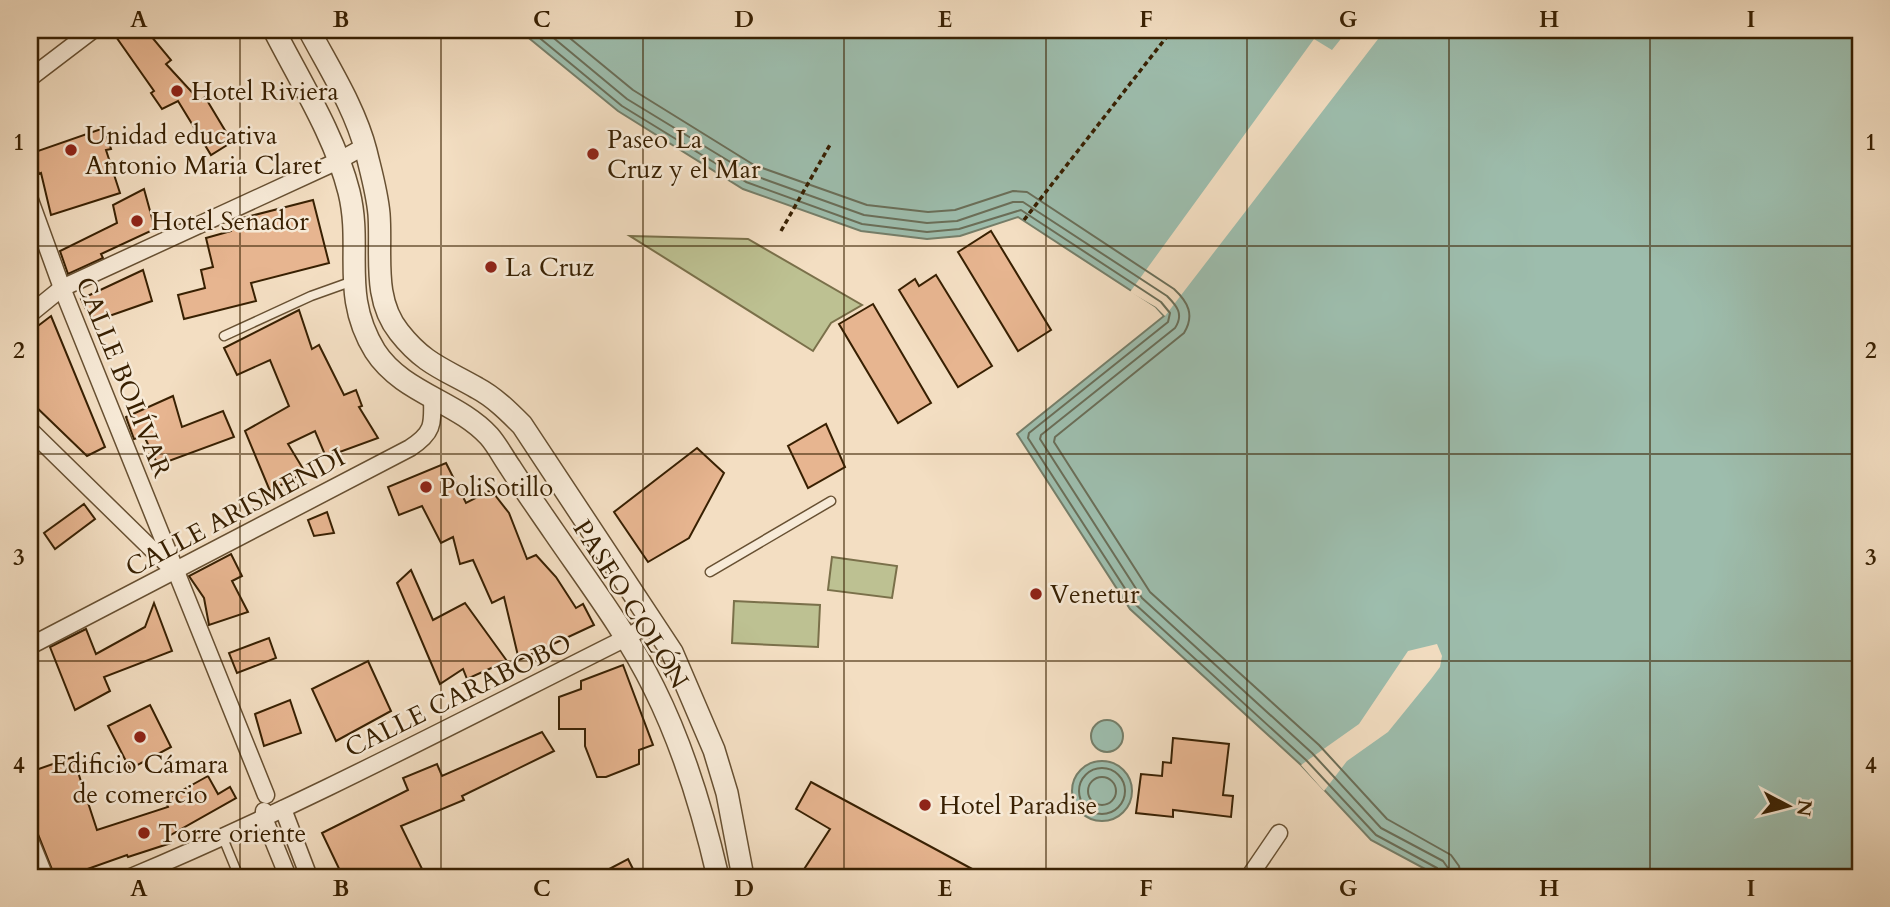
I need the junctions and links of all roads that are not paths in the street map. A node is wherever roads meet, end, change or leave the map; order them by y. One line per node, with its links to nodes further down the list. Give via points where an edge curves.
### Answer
1 (93, 30): 4 (street)
2 (274, 30): 6 (street, PASEO COLÓN)
3 (309, 30): 5 (street, PASEO COLÓN)
4 (30, 78)
5 (365, 146): 6 (street); 13 (street, PASEO COLÓN, via 377,201 380,290 393,323 419,355)
6 (340, 160): 8 (street, PASEO COLÓN, via 353,215); 9 (street)
7 (30, 200): 9 (street, CALLE BOLÍVAR)
8 (353, 281): 11 (lane); 12 (street, PASEO COLÓN, via 362,321 377,355)
9 (62, 288): 10 (street); 17 (street, CALLE BOLÍVAR)
10 (30, 314)
11 (224, 336)
12 (432, 399): 14 (street, PASEO COLÓN); 17 (street, CALLE ARISMENDI, via 433,423 423,439)
13 (506, 408): 14 (street); 19 (street, PASEO COLÓN, via 522,425)
14 (480, 429): 20 (street, PASEO COLÓN, via 490,437)
15 (30, 430): 17 (street)
16 (831, 501): 18 (lane)
17 (174, 571): 21 (street, CALLE ARISMENDI); 22 (street, CALLE BOLÍVAR)
18 (710, 572)
19 (652, 622): 20 (street, CALLE CARABOBO); 34 (street, PASEO COLÓN, via 672,652 711,741 727,793)
20 (626, 638): 23 (street, CALLE CARABOBO); 33 (street, PASEO COLÓN, via 679,743)
21 (30, 646)
22 (266, 796): 23 (street); 24 (street)
23 (283, 809): 24 (street, CALLE CARABOBO); 32 (street)
24 (264, 818): 26 (street, CALLE CARABOBO); 28 (street)
25 (1279, 833): 35 (street)
26 (223, 838): 30 (street, CALLE CARABOBO); 31 (lane)
27 (30, 840): 29 (street)
28 (285, 876)
29 (45, 877)
30 (131, 877)
31 (239, 877)
32 (309, 877)
33 (718, 877)
34 (743, 877)
35 (1249, 877)

